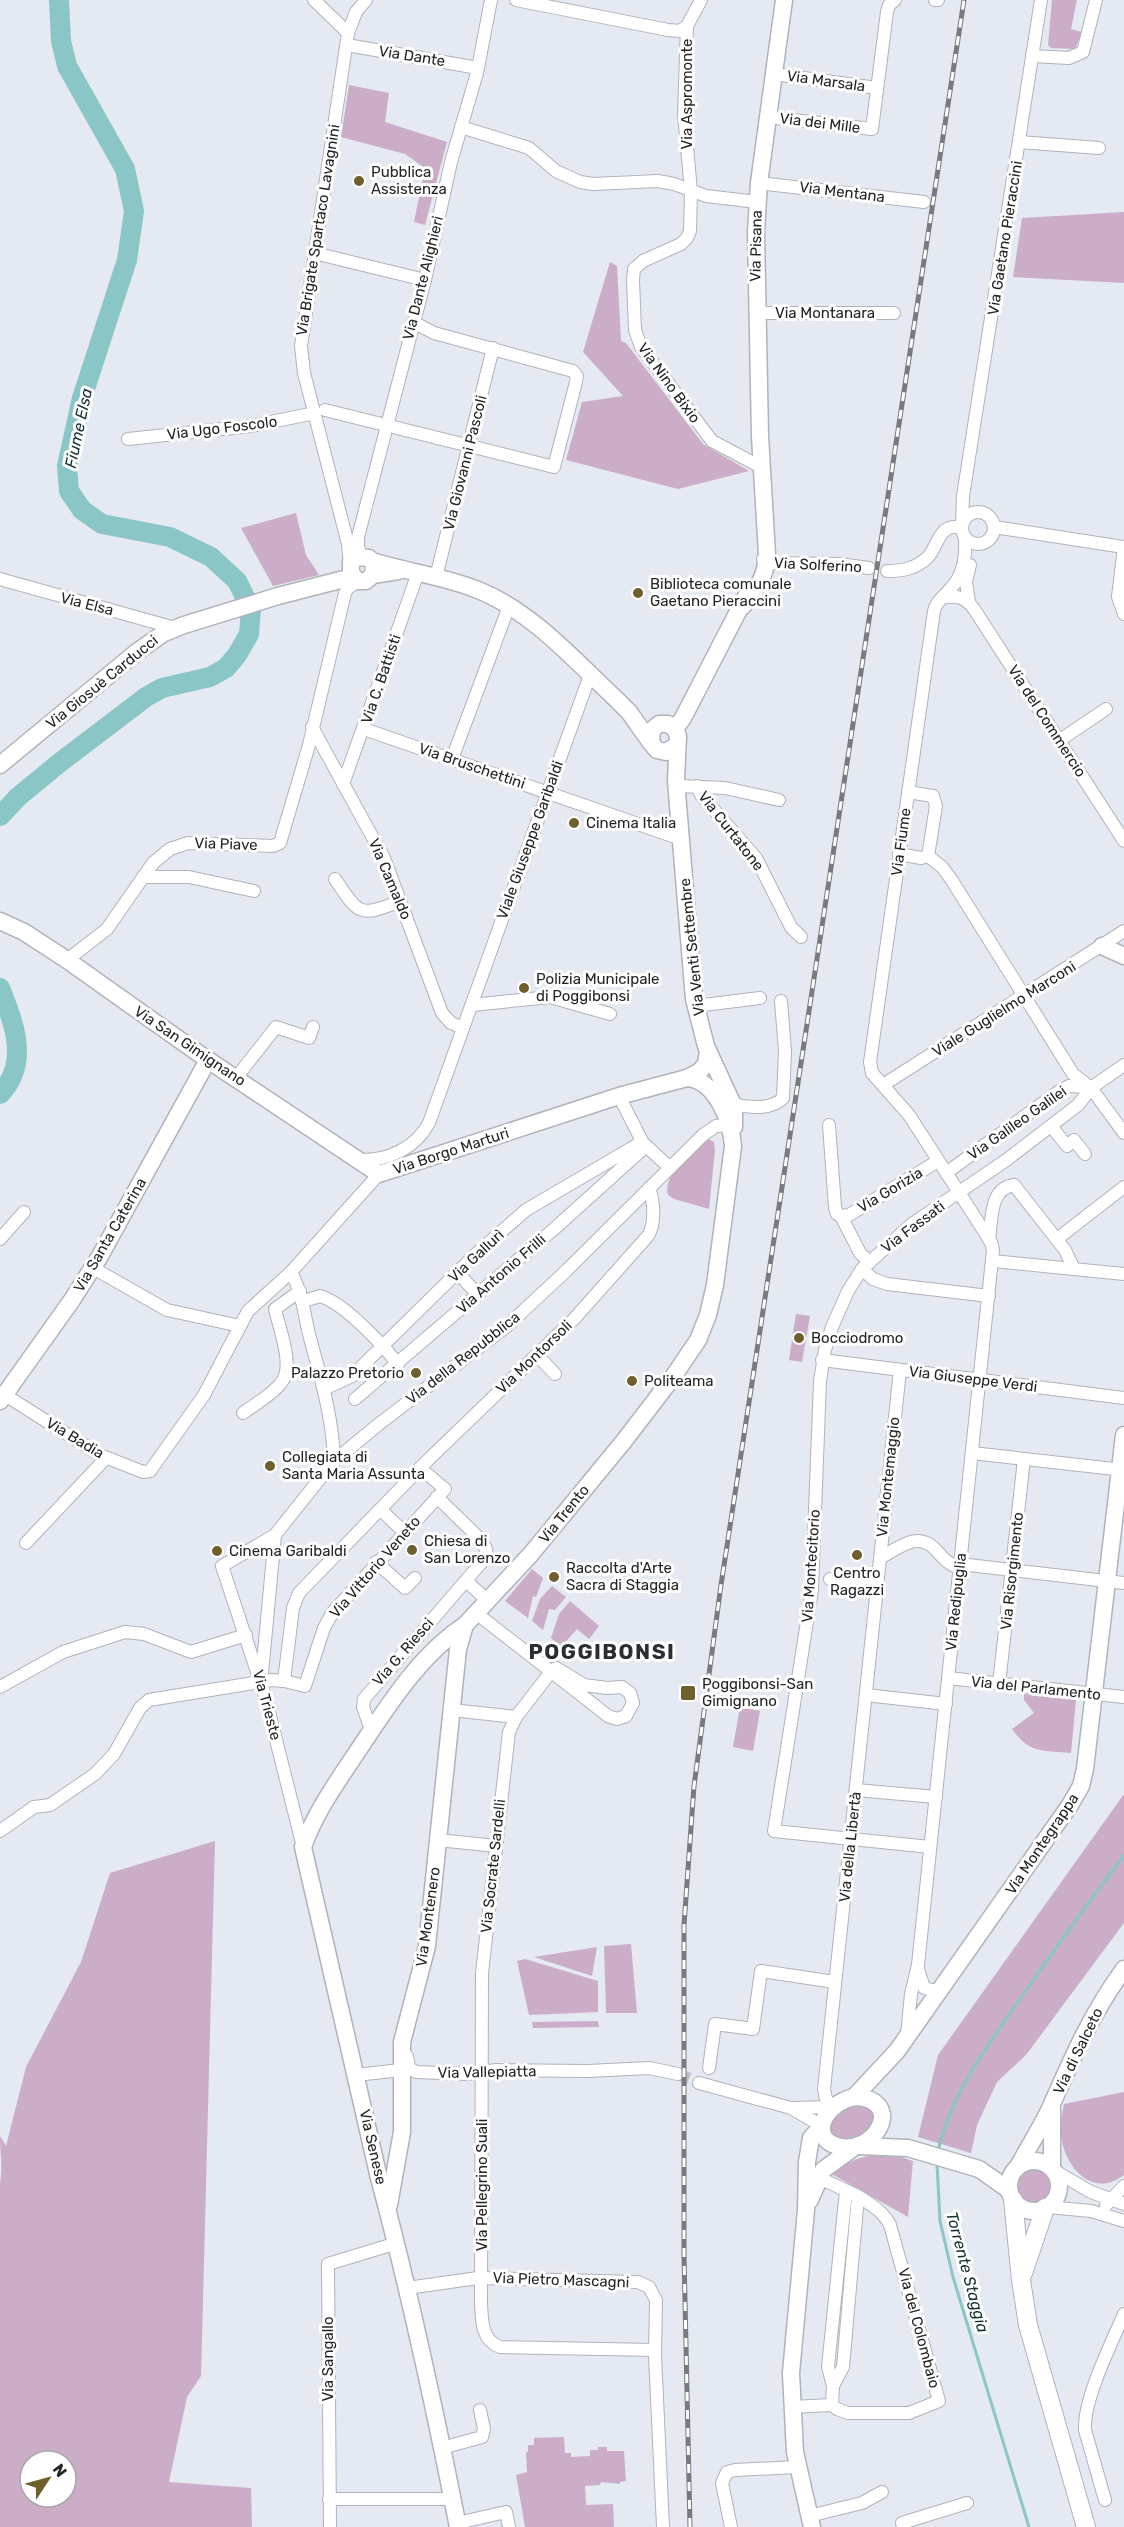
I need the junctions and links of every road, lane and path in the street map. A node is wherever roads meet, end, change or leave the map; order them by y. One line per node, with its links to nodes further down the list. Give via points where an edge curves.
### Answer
1 (314, 0): 12 (street)
2 (366, 0): 12 (street, Via Brigate Spartaco Lavagnini, via 356,12)
3 (491, 0): 14 (street, Via Dante Alighieri)
4 (516, 0): 10 (street)
5 (701, 0): 11 (street, Via Aspromonte)
6 (784, 0): 15 (main road, Via Pisana)
7 (894, 0): 16 (street, via 888,8)
8 (1041, 0): 13 (street, Via Gaetano Pieraccini)
9 (1096, 0): 13 (street, via 1083,52 1069,58)
10 (547, 3): 11 (street, via 671,31)
11 (687, 26): 22 (street, Via Aspromonte, via 684,114)
12 (347, 39): 14 (street, Via Dante); 25 (street, Via Brigate Spartaco Lavagnini)
13 (1032, 56): 19 (street, Via Gaetano Pieraccini)
14 (478, 68): 18 (street, Via Dante Alighieri)
15 (774, 74): 16 (street, Via Marsala); 17 (main road, Via Pisana)
16 (877, 88): 17 (street, Via dei Mille, via 872,129)
17 (768, 117): 21 (main road, Via Pisana)
18 (461, 127): 22 (street, via 529,148 556,171 580,182 653,180); 26 (street, Via Dante Alighieri)
19 (1019, 142): 20 (street); 36 (street, Via Gaetano Pieraccini)
20 (1099, 148)
21 (759, 183): 23 (main road, Via Pisana); 24 (street, Via Mentana)
22 (691, 191): 23 (street); 35 (street, Via Nino Bixio, via 687,238 634,269 636,336 712,441)
23 (758, 202): 27 (main road, Via Pisana)
24 (924, 202)
25 (314, 253): 26 (street); 31 (street, Via Brigate Spartaco Lavagnini, via 301,351)
26 (425, 280): 29 (street, Via Dante Alighieri)
27 (756, 313): 28 (street, Via Montanara); 35 (main road, Via Pisana)
28 (894, 313)
29 (413, 322): 30 (street, via 430,332); 32 (street, Via Dante Alighieri)
30 (493, 348): 34 (street, Via Giovanni Pascoli); 34 (street, via 564,367 576,374 575,386 554,467)
31 (320, 412): 32 (street); 33 (street, Via Ugo Foscolo, via 251,426); 46 (street, Via Brigate Spartaco Lavagnini, via 349,550)
32 (387, 426): 34 (street); 46 (street, Via Dante Alighieri, via 358,537)
33 (128, 439)
34 (469, 446): 49 (street, Via Giovanni Pascoli)
35 (761, 467): 37 (main road, Via Pisana)
36 (968, 475): 38 (street, Via Gaetano Pieraccini); 41 (street, Via Gaetano Pieraccini, via 962,501)
37 (762, 494): 40 (main road, Via Pisana); 44 (main road, Via Pisana)
38 (971, 513): 39 (street, via 986,514); 41 (street)
39 (994, 527): 42 (street, via 992,537); 43 (street)
40 (760, 529): 44 (street, via 763,561); 54 (main road, Via Pisana, via 753,577)
41 (963, 530): 42 (street, via 974,544); 47 (street, via 952,527 943,531 932,552 914,568); 51 (street, Via Fiume, via 965,559 960,576)
42 (980, 544): 52 (street, via 967,575)
43 (1124, 547): 55 (street, via 1118,597)
44 (767, 563): 45 (street, Via Solferino); 54 (main road, Via Pisana, via 760,584)
45 (869, 568)
46 (361, 569): 48 (main road, Via Giosuè Carducci); 56 (main road, Via Giosuè Carducci); 60 (street, via 345,593)
47 (887, 571)
48 (411, 572): 49 (main road, Via Giosuè Carducci); 61 (street, Via C. Battisti)
49 (436, 577): 53 (main road, Via Giosuè Carducci, via 478,590)
50 (0, 579): 56 (street, Via Elsa)
51 (942, 598): 52 (street, via 956,596); 71 (street, Via Fiume, via 934,611)
52 (969, 602): 63 (street, Via del Commercio)
53 (509, 606): 57 (main road, Via Giosuè Carducci); 65 (street)
54 (742, 608): 62 (main road, Via Pisana)
55 (1124, 614)
56 (183, 625): 66 (main road, Via Giosuè Carducci, via 144,646)
57 (590, 675): 59 (main road, Via Giosuè Carducci); 70 (street, Viale Giuseppe Garibaldi)
58 (1106, 709): 63 (street)
59 (628, 712): 62 (main road, Via Giosuè Carducci); 64 (main road, Via Giosuè Carducci)
60 (312, 727): 67 (street, Via Camaldo); 77 (street, Via Piave, via 280,843 184,843 158,858)
61 (364, 729): 65 (street, Via Bruschettini); 67 (street, Via C. Battisti)
62 (672, 732): 64 (main road, via 666,752); 64 (main road, Via Pisana, via 652,729); 68 (main road, Via Venti Settembre)
63 (1059, 740): 74 (street, Via del Commercio)
64 (654, 747): 68 (main road, Via Venti Settembre, via 669,766)
65 (452, 759): 70 (street, Via Bruschettini)
66 (0, 765)
67 (343, 784): 80 (street, Via Camaldo, via 384,858)
68 (677, 786): 69 (street, Via Curtatone); 73 (main road, Via Venti Settembre)
69 (697, 786): 72 (street, Via Curtatone); 83 (street, Via Curtatone, via 756,858 791,927)
70 (548, 792): 73 (street, Via Bruschettini); 90 (street, Viale Giuseppe Garibaldi)
71 (908, 792): 75 (street, Via Fiume); 76 (street, via 930,795 936,801)
72 (779, 800)
73 (681, 839): 91 (main road, Via Venti Settembre)
74 (1124, 841)
75 (899, 854): 76 (street); 100 (street, Via Fiume, via 870,1062 872,1073)
76 (928, 856): 87 (street, via 948,874)
77 (143, 877): 79 (street, via 189,877); 86 (street, Via Piave, via 107,930)
78 (335, 879): 80 (street, via 361,911 373,912)
79 (254, 891)
80 (401, 901): 94 (street, Via Camaldo, via 442,1013 448,1022)
81 (0, 921): 86 (main road, Via San Gimignano)
82 (1124, 931): 84 (street, Viale Guglielmo Marconi)
83 (801, 937)
84 (1102, 946): 85 (main road); 87 (street, Viale Guglielmo Marconi)
85 (1124, 956)
86 (67, 960): 96 (main road, Via San Gimignano)
87 (1024, 996): 100 (street, Viale Guglielmo Marconi); 101 (street, via 1073,1074)
88 (760, 998): 91 (street)
89 (781, 1001): 103 (street, via 783,1099 752,1107)
90 (471, 1005): 92 (street, via 550,997); 94 (street, Viale Giuseppe Garibaldi)
91 (695, 1006): 95 (main road, Via Venti Settembre)
92 (610, 1014)
93 (313, 1028): 98 (street, via 309,1038 276,1027)
94 (463, 1028): 110 (street, Viale Giuseppe Garibaldi, via 424,1131 391,1156)
95 (708, 1052): 99 (main road, via 702,1070); 103 (main road, Via Venti Settembre)
96 (208, 1060): 98 (main road, Via San Gimignano); 125 (main road, Via Santa Caterina)
97 (1124, 1065): 101 (street, Via Galileo Galilei)
98 (236, 1078): 110 (main road, Via San Gimignano)
99 (687, 1078): 102 (main road, Via Borgo Marturi); 106 (main road, via 696,1079 709,1089 720,1103)
100 (883, 1085): 111 (street, Via Fiume, via 909,1115)
101 (1091, 1088): 105 (street, Via Galileo Galilei, via 1082,1102); 107 (street); 113 (street, Via Galileo Galilei, via 1074,1085 1061,1090)
102 (619, 1096): 108 (street); 114 (main road, Via Borgo Marturi)
103 (733, 1104): 106 (main road, Via Venti Settembre, via 735,1120)
104 (830, 1125): 119 (street, Via Gorizia, via 835,1208)
105 (1051, 1126): 109 (street, via 1067,1146 1074,1140); 117 (street, Via Galileo Galilei)
106 (730, 1131): 112 (street, Via della Repubblica, via 719,1125 709,1130); 169 (main road, Via Trento, via 732,1164 715,1285 698,1340 624,1441 531,1554)
107 (1124, 1133)
108 (644, 1144): 112 (street); 128 (street, Via Gallurì, via 532,1206); 130 (street, Via Antonio Frilli)
109 (1085, 1154)
110 (357, 1160): 114 (main road, Via San Gimignano)
111 (938, 1161): 113 (street, Via Fiume); 119 (street, Via Gorizia, via 849,1215)
112 (669, 1167): 116 (street, Via della Repubblica)
113 (946, 1173): 117 (street, Via Fiume)
114 (379, 1174): 127 (street, Via Borgo Marturi)
115 (1124, 1187): 121 (street)
116 (649, 1188): 135 (street, Via Montorsoli, via 649,1235); 150 (street, Via della Repubblica, via 507,1326)
117 (960, 1194): 122 (street, Via Fiume); 124 (street, Via Fassati, via 920,1217)
118 (24, 1212): 120 (street)
119 (841, 1216): 124 (street, Via Gorizia)
120 (0, 1239)
121 (1057, 1239): 122 (street, via 1014,1185 1007,1186 995,1199); 126 (street)
122 (989, 1240): 123 (street, Via Redipuglia)
123 (993, 1261): 126 (street); 132 (street, Via Redipuglia)
124 (866, 1265): 132 (street, via 873,1279 886,1284); 136 (street, Via Montecitorio, via 852,1282 837,1314)
125 (93, 1268): 133 (street, via 167,1310); 142 (main road, Via Santa Caterina)
126 (1074, 1269): 129 (street)
127 (291, 1272): 131 (street); 133 (street, Via Borgo Marturi, via 249,1309)
128 (457, 1272): 130 (street); 134 (street, Via Gallurì)
129 (1124, 1274)
130 (478, 1295): 137 (street, Via Antonio Frilli)
131 (302, 1296): 134 (street, via 318,1296 339,1306); 141 (street); 145 (street, via 275,1309 287,1362 286,1376 276,1389)
132 (989, 1296): 140 (street, Via Redipuglia)
133 (240, 1326): 153 (street, Via Borgo Marturi, via 204,1395)
134 (383, 1345): 137 (street); 141 (street, Via Gallurì, via 350,1378)
135 (537, 1355): 139 (street); 151 (street, Via Montorsoli)
136 (822, 1360): 138 (street, Via Giuseppe Verdi); 192 (street, Via Montecitorio, via 813,1582 774,1831)
137 (398, 1364): 144 (street, Via Antonio Frilli)
138 (900, 1370): 140 (street, Via Giuseppe Verdi); 159 (street, Via Montemaggio)
139 (555, 1374)
140 (979, 1380): 143 (street, Via Giuseppe Verdi); 147 (street, Via Redipuglia)
141 (324, 1389): 150 (street)
142 (2, 1398): 148 (street, Via Badia)
143 (1124, 1398)
144 (355, 1399)
145 (243, 1413)
146 (1124, 1435): 152 (main road, Via Montegrappa)
147 (972, 1453): 149 (street); 162 (street, Via Redipuglia)
148 (106, 1458): 153 (street, Via Badia); 158 (street)
149 (1024, 1459): 152 (street); 163 (street, Via Risorgimento)
150 (334, 1461): 157 (street, Via della Repubblica)
151 (420, 1468): 154 (street, Via G. Riesci); 155 (street, Via Montorsoli)
152 (1122, 1470): 167 (main road, Via Montegrappa)
153 (150, 1471)
154 (441, 1493): 156 (street, Via Vittorio Veneto); 166 (street, Via G. Riesci, via 486,1549 486,1558)
155 (381, 1509): 156 (street); 177 (street, Via Montorsoli, via 297,1596)
156 (404, 1532): 160 (street, Via Vittorio Veneto)
157 (275, 1535): 161 (street, Via della Repubblica); 175 (street)
158 (26, 1543)
159 (880, 1558): 162 (street, via 921,1540 950,1564); 168 (street, Via Montemaggio)
160 (376, 1562): 164 (street, via 405,1588); 177 (street, Via Vittorio Veneto, via 330,1616 304,1686)
161 (222, 1566): 171 (street, Via Trieste)
162 (960, 1566): 163 (street); 176 (street, Via Redipuglia)
163 (1012, 1570): 167 (street); 178 (street, Via Risorgimento)
164 (415, 1578)
165 (830, 1579): 168 (street)
166 (466, 1581): 169 (street); 188 (street, Via G. Riesci, via 364,1699)
167 (1116, 1582): 181 (main road, Via Montegrappa)
168 (877, 1585): 182 (street, Via della Libertà)
169 (487, 1600): 170 (main road, Via Trento)
170 (470, 1619): 172 (main road, Via Trento); 173 (main road, Via Montenero, via 459,1640); 174 (street)
171 (246, 1635): 175 (street, Via Trieste); 179 (street, via 191,1652 144,1634 125,1632 63,1652)
172 (440, 1647): 173 (main road, via 451,1650); 188 (main road, Via Trento, via 406,1682)
173 (456, 1660): 185 (main road, Via Montenero)
174 (550, 1673): 180 (street, via 559,1668 580,1684); 186 (street); 187 (street, Via Socrate Sardelli)
175 (262, 1678): 177 (street); 191 (street, via 146,1702 103,1767 50,1805 34,1807); 195 (street, Via Trieste)
176 (948, 1678): 178 (street, Via del Parlamento); 184 (street, Via Redipuglia)
177 (284, 1681)
178 (999, 1683): 181 (street, Via del Parlamento)
179 (0, 1687)
180 (607, 1688): 186 (street, via 600,1703); 186 (street, via 622,1687 630,1693 633,1703 622,1718)
181 (1094, 1694): 183 (street, Via del Parlamento); 201 (main road, Via Montegrappa, via 1085,1769 1077,1793)
182 (866, 1695): 184 (street); 189 (street, Via della Libertà)
183 (1124, 1697)
184 (945, 1704): 190 (street, Via Redipuglia)
185 (452, 1710): 187 (street); 193 (main road, Via Montenero)
186 (604, 1713)
187 (516, 1717): 194 (street, Via Socrate Sardelli, via 507,1741)
188 (371, 1730): 195 (main road, Via Trento, via 320,1809)
189 (856, 1790): 190 (street); 192 (street, Via della Libertà)
190 (936, 1797): 196 (street, Via Redipuglia)
191 (0, 1831)
192 (850, 1838): 196 (street, Via Montecitorio); 200 (street, Via della Libertà)
193 (438, 1840): 194 (street); 197 (main road, Via Montenero)
194 (496, 1846): 205 (street, Via Socrate Sardelli, via 482,1973)
195 (303, 1847): 207 (main road, Via Senese)
196 (930, 1847): 198 (street, Via Redipuglia)
197 (424, 1958): 204 (main road, Via Montenero, via 403,2033); 205 (street, Via Vallepiatta, via 424,1982 409,2035 409,2068 416,2072)
198 (918, 1965): 201 (street, via 922,1986); 202 (street, Via Redipuglia)
199 (1124, 1969): 210 (main road, Via di Salceto, via 1084,2032)
200 (835, 1982): 203 (street, via 761,1971 753,2029 715,2024); 211 (street, Via della Libertà, via 824,2089)
201 (940, 1992): 202 (main road, Via Montegrappa)
202 (907, 2037): 209 (main road, Via Montegrappa)
203 (709, 2068)
204 (401, 2070): 207 (street); 215 (main road, Via Montenero)
205 (481, 2072): 206 (street, Via Vallepiatta, via 649,2068); 233 (street, Via Pellegrino Suali)
206 (678, 2074)
207 (356, 2075): 216 (main road, Via Senese)
208 (699, 2083): 212 (street)
209 (854, 2097): 211 (main road); 213 (main road, via 877,2105)
210 (1052, 2103): 219 (main road, Via di Salceto); 221 (main road, Via di Salceto)
211 (832, 2107): 212 (street); 214 (main road)
212 (790, 2108): 214 (street)
213 (882, 2124): 217 (main road); 218 (main road)
214 (822, 2126): 217 (main road, via 831,2144); 222 (main road, via 811,2138)
215 (402, 2132): 216 (main road, via 387,2154 379,2152); 229 (main road, Via Montenero)
216 (372, 2143): 229 (main road, Via Senese)
217 (856, 2147): 218 (main road); 222 (main road)
218 (908, 2148): 220 (main road)
219 (1019, 2165): 220 (main road); 221 (main road, via 1033,2160); 225 (main road, via 1010,2176)
220 (979, 2169): 225 (main road)
221 (1053, 2170): 226 (street); 228 (main road, via 1059,2188)
222 (813, 2175): 224 (street, Via del Colombaio); 239 (main road, via 794,2334)
223 (1124, 2186): 226 (street)
224 (852, 2194): 238 (street, via 828,2367); 238 (street, Via del Colombaio, via 881,2212 892,2230 939,2401 909,2413 848,2413)
225 (1011, 2195): 228 (main road, via 1024,2209); 234 (highway)
226 (1110, 2199): 227 (street); 230 (street)
227 (1124, 2204)
228 (1047, 2207): 230 (street); 234 (highway)
229 (388, 2208): 232 (main road, Via Senese)
230 (1103, 2214): 231 (street)
231 (1124, 2221)
232 (397, 2242): 235 (main road, Via Senese); 244 (street, Via Sangallo, via 328,2264)
233 (481, 2278): 235 (street, Via Pietro Mascagni); 237 (street, Via Pellegrino Suali, via 485,2334 500,2347); 237 (street, Via Pietro Mascagni, via 646,2284 656,2300)
234 (1021, 2280): 255 (highway, via 1032,2338)
235 (407, 2288): 241 (main road, Via Senese)
236 (1124, 2314): 246 (street, via 1085,2420)
237 (655, 2350): 252 (street)
238 (832, 2405): 239 (street, Via del Colombaio)
239 (791, 2407): 242 (main road)
240 (480, 2410): 241 (street, via 482,2437)
241 (442, 2448): 245 (main road, Via Senese)
242 (797, 2467): 248 (main road); 253 (street, via 727,2472 722,2483)
243 (882, 2492): 248 (street)
244 (329, 2499): 245 (street); 250 (street, Via Sangallo)
245 (453, 2499): 249 (main road, Via Senese)
246 (1105, 2500)
247 (967, 2503): 254 (street, via 902,2523)
248 (811, 2522)
249 (458, 2525): 251 (street, Via Senese, via 506,2512)
250 (330, 2527)
251 (509, 2527)
252 (663, 2527)
253 (731, 2527)
254 (903, 2527)
255 (1086, 2527)

